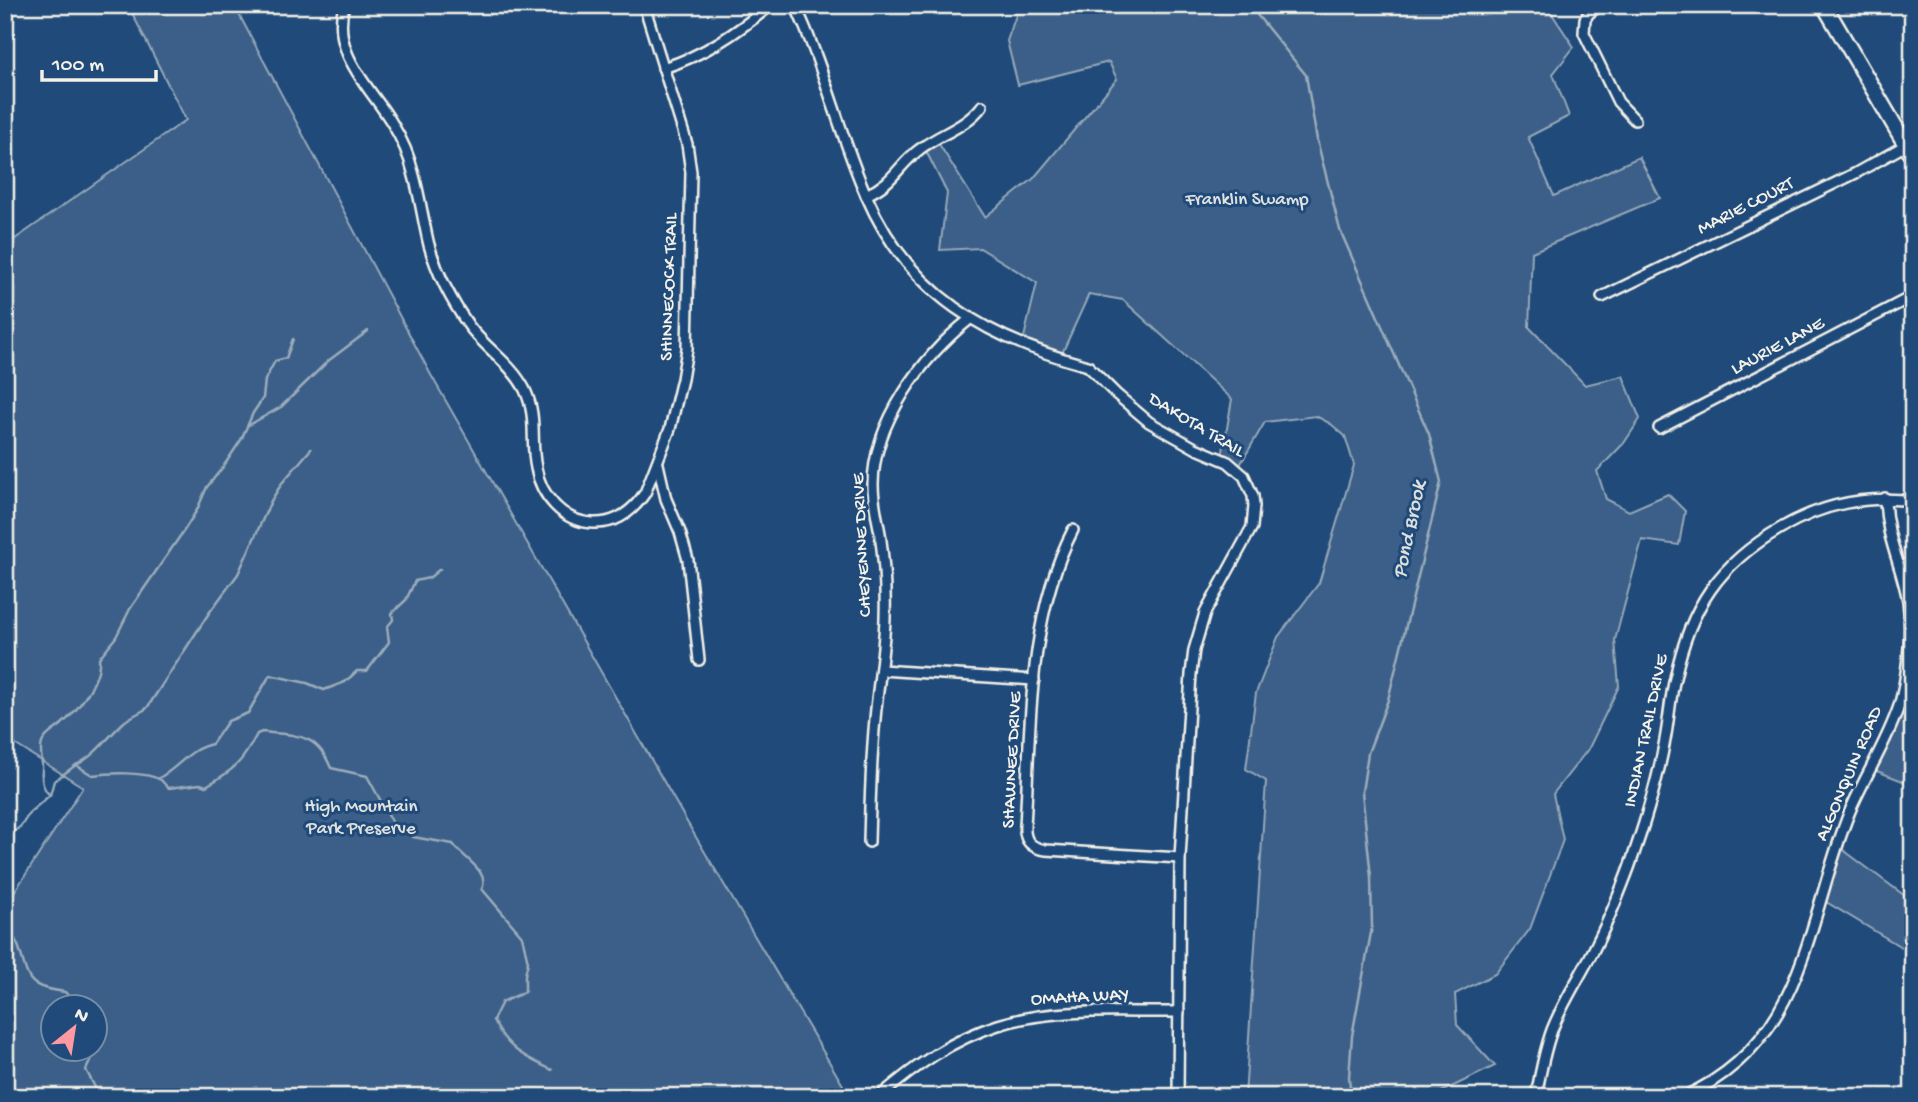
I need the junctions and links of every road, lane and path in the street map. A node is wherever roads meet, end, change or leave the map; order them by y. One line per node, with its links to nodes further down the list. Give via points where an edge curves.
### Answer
1 (344, 5): 16 (street, SHINNECOCK TRAIL, via 341,32 346,56 406,152 442,278 467,324 510,368 530,402 536,470 551,502 583,522 606,522 625,515 639,502)
2 (644, 5): 7 (street, SHINNECOCK TRAIL)
3 (771, 5): 7 (street, via 712,48)
4 (795, 5): 11 (street, DAKOTA TRAIL)
5 (1600, 5): 9 (street, via 1585,19 1584,33 1618,102)
6 (1824, 5): 10 (main road)
7 (663, 68): 16 (street, SHINNECOCK TRAIL, via 691,172 687,349 678,400)
8 (982, 106): 11 (street, via 961,127 921,148 885,185)
9 (1635, 120)
10 (1909, 151): 13 (street, MARIE COURT)
11 (866, 195): 14 (street, DAKOTA TRAIL, via 905,261 933,291)
12 (1913, 296): 15 (street, LAURIE LANE)
13 (1602, 297)
14 (970, 319): 21 (street, CHEYENNE DRIVE, via 917,374 893,414 877,456 874,500 885,588); 24 (street, DAKOTA TRAIL, via 1034,350 1088,366 1149,422 1228,462 1249,486 1254,506 1252,527 1213,595 1194,650)
15 (1660, 428)
16 (658, 463): 20 (street, via 688,560)
17 (1885, 498): 18 (street, INDIAN TRAIL DRIVE); 28 (street, INDIAN TRAIL DRIVE, via 1849,501 1797,519 1744,552 1709,592 1680,656 1660,765 1638,842 1598,941 1552,1031); 29 (street, ALGONQUIN ROAD, via 1887,532 1909,616 1907,671 1899,707 1850,812 1810,941 1775,1019 1734,1067)
18 (1913, 501)
19 (1073, 530): 22 (street, SHAWNEE DRIVE, via 1049,585)
20 (699, 660)
21 (881, 670): 22 (street); 23 (street, CHEYENNE DRIVE)
22 (1034, 680): 24 (street, SHAWNEE DRIVE, via 1024,833 1031,845 1046,850)
23 (869, 842)
24 (1180, 858): 25 (street, DAKOTA TRAIL)
25 (1179, 1012): 26 (street, OMAHA WAY, via 1059,1014 998,1025 938,1052); 27 (street, DAKOTA TRAIL)
26 (879, 1097)
27 (1178, 1097)
28 (1536, 1097)
29 (1683, 1097)

